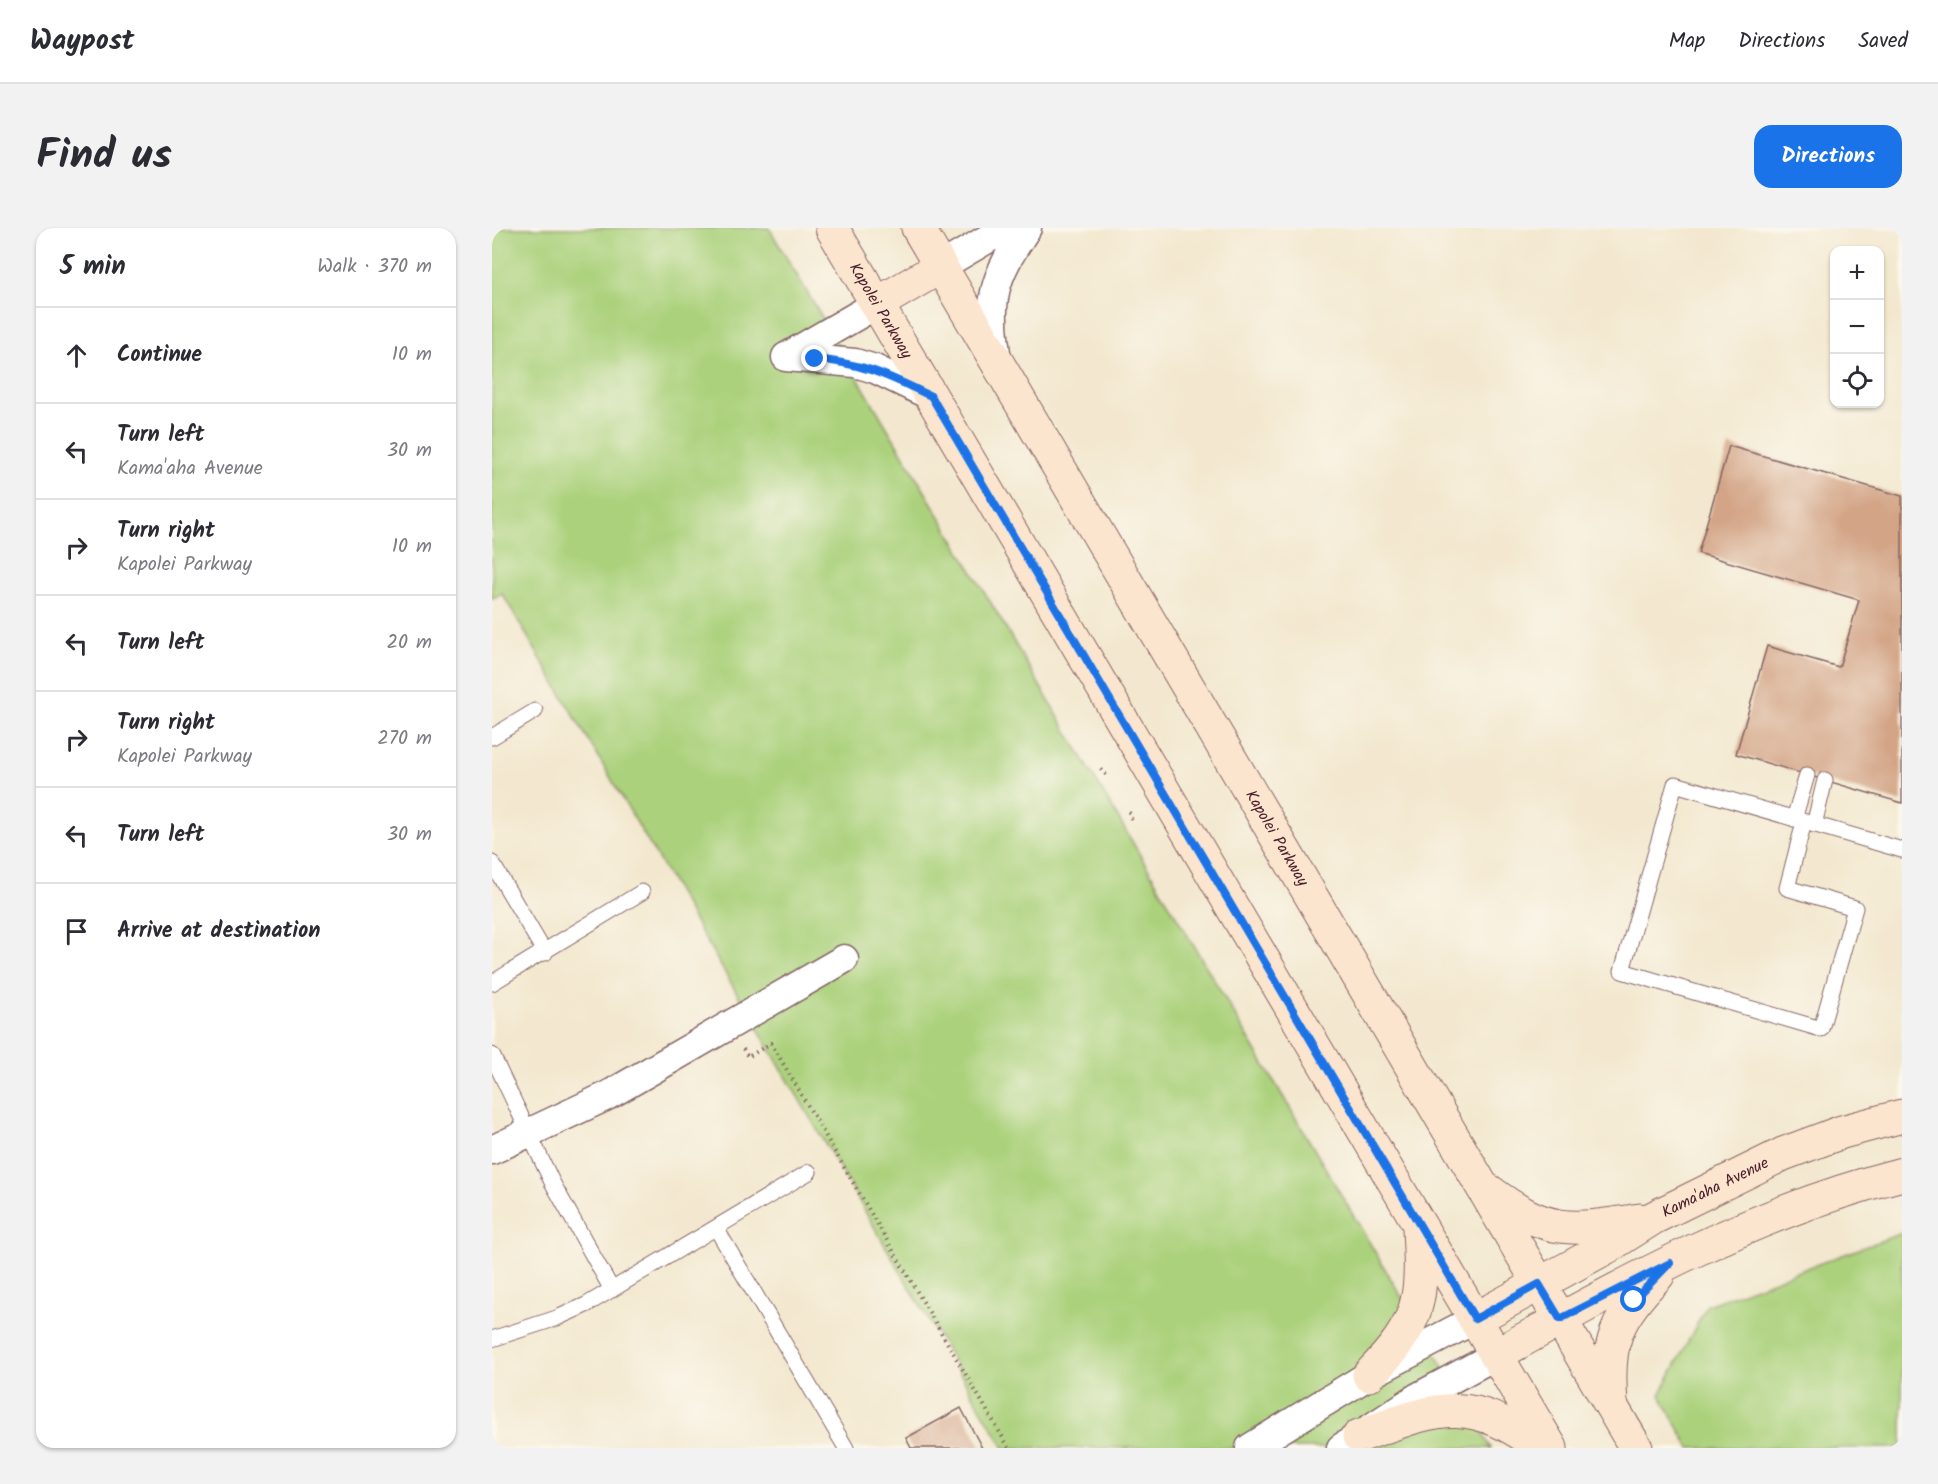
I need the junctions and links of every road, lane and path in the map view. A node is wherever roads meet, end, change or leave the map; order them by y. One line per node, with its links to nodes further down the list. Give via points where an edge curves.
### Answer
1 (832, 228): 6 (main road, Kapolei Parkway)
2 (918, 228): 5 (main road, Kapolei Parkway)
3 (1006, 228): 5 (street)
4 (1026, 228): 7 (street, via 998,275 992,299 991,324)
5 (940, 267): 6 (main road); 7 (main road, Kapolei Parkway)
6 (877, 304): 8 (main road, Kapolei Parkway); 8 (street, via 786,357 855,363)
7 (998, 364): 31 (main road, Kapolei Parkway)
8 (931, 396): 33 (main road, Kapolei Parkway)
9 (535, 711): 10 (lane)
10 (492, 737)
11 (1101, 769): 13 (path)
12 (1807, 775): 16 (lane)
13 (1109, 778)
14 (1825, 780): 16 (lane)
15 (1129, 812): 17 (path)
16 (1804, 822): 16 (lane, via 1675,784 1622,971 1821,1029 1855,908 1787,888); 18 (lane)
17 (1133, 823)
18 (1902, 850)
19 (492, 863): 21 (lane)
20 (642, 892): 21 (lane)
21 (545, 953): 23 (lane)
22 (844, 959): 27 (street, via 607,1096)
23 (492, 983)
24 (741, 1045): 46 (path, via 748,1057 771,1043)
25 (492, 1055): 27 (lane)
26 (1902, 1116): 32 (main road, Kama'aha Avenue, via 1842,1132 1783,1154)
27 (530, 1134): 28 (street); 37 (lane)
28 (492, 1150)
29 (809, 1172): 34 (lane)
30 (1902, 1173): 35 (main road, via 1736,1229)
31 (1480, 1184): 32 (main road, via 1516,1211 1539,1223 1563,1228 1588,1229); 36 (main road, Kapolei Parkway)
32 (1653, 1218): 36 (main road, Kama'aha Avenue)
33 (1418, 1224): 38 (main road, Kapolei Parkway); 42 (main road, via 1421,1273 1415,1314 1391,1352)
34 (716, 1228): 37 (lane); 45 (lane)
35 (1670, 1263): 39 (main road); 43 (main road, via 1634,1300 1619,1322 1609,1364)
36 (1539, 1284): 38 (main road, Kama'aha Avenue); 39 (main road, Kapolei Parkway)
37 (612, 1290): 40 (lane, via 558,1318)
38 (1475, 1319): 41 (main road, Kapolei Parkway); 42 (street)
39 (1560, 1319): 41 (main road); 43 (main road, Kapolei Parkway)
40 (492, 1339)
41 (1496, 1355): 44 (street, via 1418,1397); 49 (main road, Kapolei Parkway)
42 (1368, 1375): 47 (street)
43 (1611, 1405): 50 (main road, Kapolei Parkway)
44 (1350, 1442): 48 (main road, via 1410,1418 1445,1410 1471,1410 1517,1429)
45 (846, 1448)
46 (1009, 1448)
47 (1250, 1448)
48 (1542, 1448)
49 (1551, 1448)
50 (1636, 1448)

